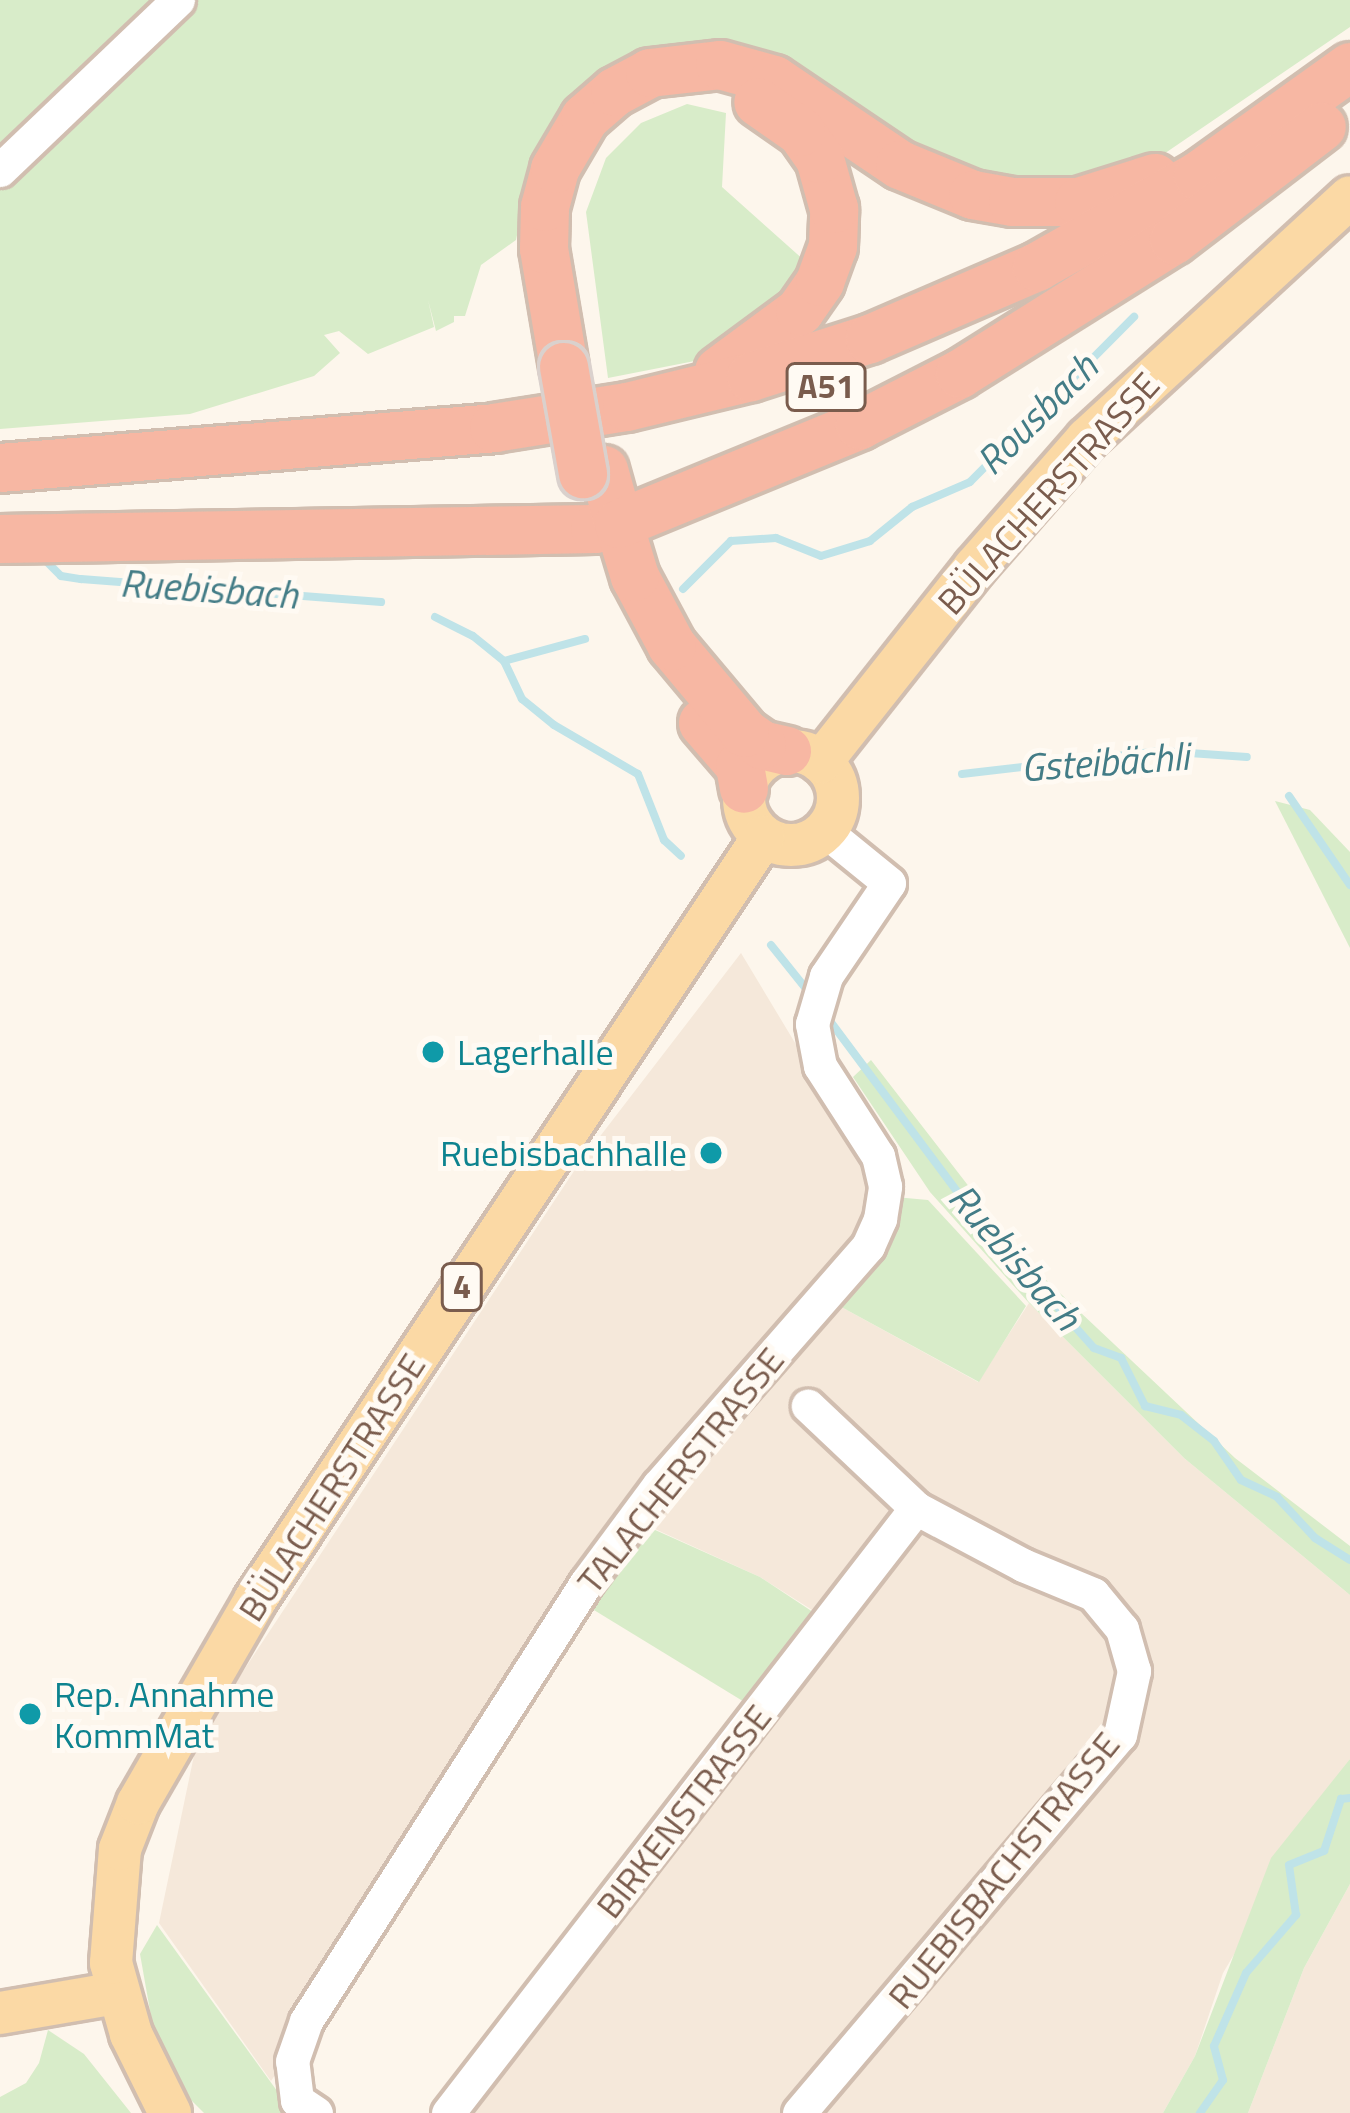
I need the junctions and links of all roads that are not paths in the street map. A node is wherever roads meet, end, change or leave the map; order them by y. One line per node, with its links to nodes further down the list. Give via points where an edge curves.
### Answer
1 (178, 0): 4 (street)
2 (1350, 67): 3 (highway, A51)
3 (1324, 112): 6 (highway, via 1137,187 1036,203 974,195 917,174 756,74 703,65 650,73 585,118 555,169 545,207 544,249); 7 (highway, A51, via 1000,284 870,339); 9 (highway, A51, via 1220,199 1050,294 878,369 758,408 521,458); 10 (highway, via 1174,240 960,374 860,425)
4 (0, 170)
5 (1350, 196): 12 (main road, BÜLACHERSTRASSE, via 1087,439)
6 (575, 365): 7 (highway, via 568,235 586,160 608,130 649,102 682,92 740,96 772,110 812,145 831,189 833,248 812,296 789,322); 10 (highway, bridge)
7 (686, 394): 8 (highway, A51, via 477,430)
8 (0, 468)
9 (0, 501)
10 (607, 526): 11 (highway); 12 (highway, via 672,646 753,740); 13 (highway, via 616,596 662,675 734,758)
11 (0, 539)
12 (804, 756): 13 (main road, via 755,766); 14 (main road, via 838,796)
13 (744, 789): 15 (main road, via 746,816)
14 (825, 832): 15 (main road, via 794,846); 21 (street, TALACHERSTRASSE, via 889,883 826,976 812,1024 820,1066 878,1156 885,1186 880,1219 868,1246 658,1486 586,1582 306,2021 292,2061 297,2100)
15 (763, 837): 18 (main road, BÜLACHERSTRASSE / 4, via 170,1742 120,1849 111,1930)
16 (808, 1406): 17 (street, RUEBISBACHSTRASSE)
17 (916, 1508): 22 (street, BIRKENSTRASSE); 23 (street, RUEBISBACHSTRASSE, via 1093,1594 1122,1629 1134,1671 1120,1735)
18 (117, 1993): 19 (main road); 20 (main road, BÜLACHERSTRASSE)
19 (0, 2013)
20 (170, 2113)
21 (316, 2113)
22 (448, 2113)
23 (799, 2113)

